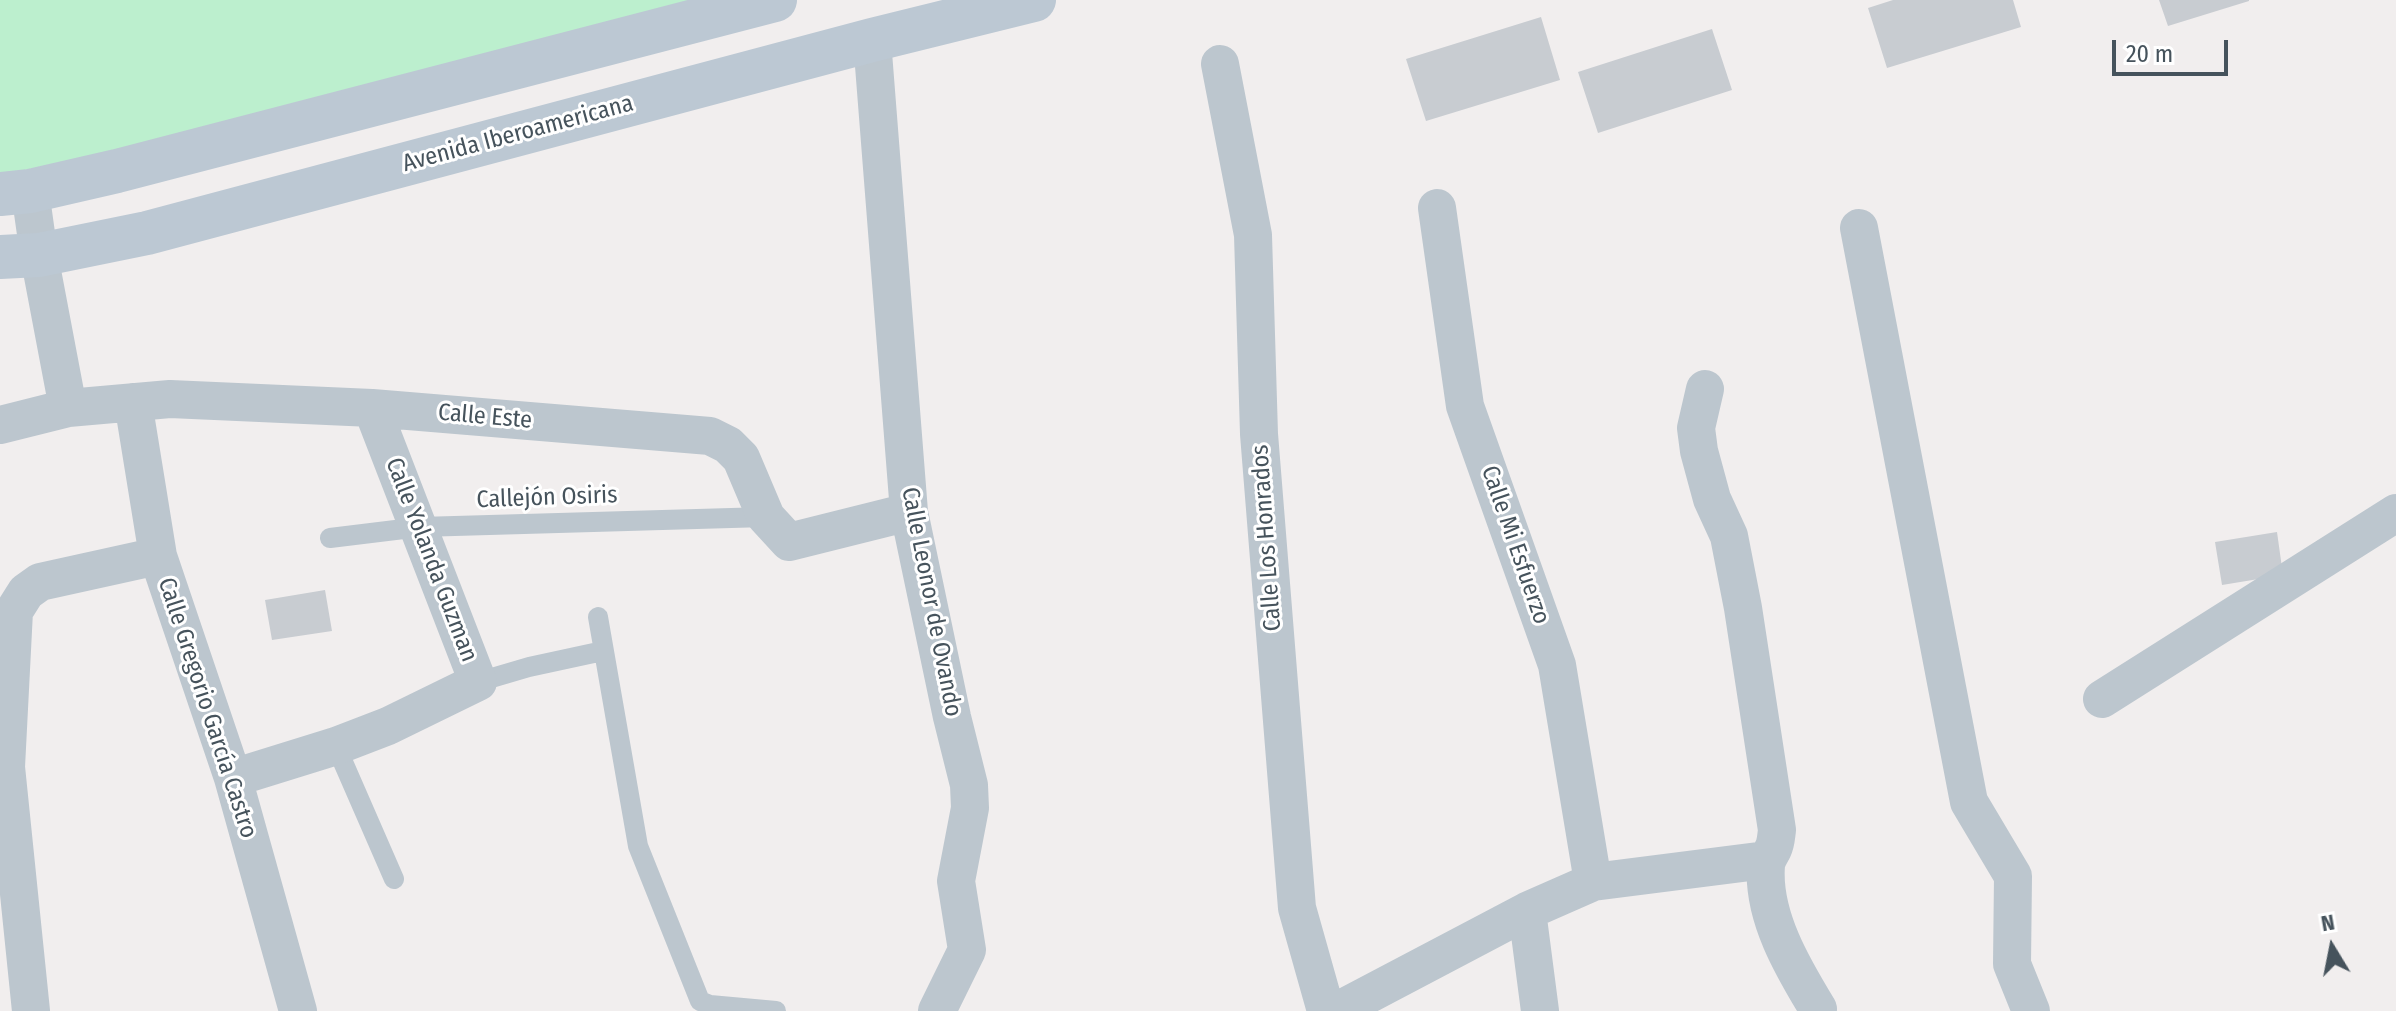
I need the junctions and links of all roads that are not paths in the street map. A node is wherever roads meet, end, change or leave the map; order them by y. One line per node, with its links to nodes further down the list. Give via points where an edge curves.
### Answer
1 (775, 0): 5 (street)
2 (1034, 0): 3 (street, Avenida Iberoamericana)
3 (872, 40): 8 (street, Avenida Iberoamericana, via 147,233); 14 (street, Calle Leonor de Ovando)
4 (1220, 64): 35 (street, Calle Los Honrados, via 1253,235 1259,434 1297,908)
5 (15, 193): 8 (street)
6 (1437, 208): 28 (street, Calle Mi Esfuerzo, via 1465,406 1557,665)
7 (1859, 228): 38 (street, via 1969,802 2013,876 2012,964)
8 (19, 256): 11 (street)
9 (1705, 389): 26 (street, via 1696,428 1699,451 1729,536 1777,830)
10 (133, 402): 11 (street, Calle Este); 12 (street, Calle Este); 19 (street, Calle Gregorio García Castro)
11 (68, 408): 13 (street, Calle Este)
12 (372, 408): 16 (street, Calle Este, via 710,436 741,458); 17 (street, Calle Yolanda Guzman)
13 (0, 425)
14 (909, 512): 16 (street, Calle Este, via 789,542); 34 (street, Calle Leonor de Ovando, via 970,796 956,881 967,950)
15 (2396, 513): 23 (street)
16 (766, 517): 17 (lane, Callejón Osiris)
17 (420, 527): 18 (lane, Callejón Osiris); 22 (street, Calle Yolanda Guzman)
18 (330, 538)
19 (158, 556): 25 (street, Calle Gregorio García Castro); 31 (street, via 40,582 14,611 6,767)
20 (598, 617): 21 (lane)
21 (603, 651): 22 (lane, Calle Yolanda Guzman); 33 (lane, via 638,846 700,1001)
22 (478, 682): 24 (street)
23 (2102, 699)
24 (336, 746): 25 (street); 27 (lane)
25 (233, 778): 32 (street, Calle Gregorio García Castro)
26 (1766, 860): 28 (street); 30 (street, via 1775,920 1794,970)
27 (394, 879)
28 (1593, 882): 29 (street)
29 (1527, 911): 36 (street); 37 (street)
30 (1818, 1009)
31 (31, 1011)
32 (298, 1011)
33 (776, 1011)
34 (937, 1011)
35 (1326, 1011)
36 (1337, 1011)
37 (1540, 1011)
38 (2031, 1011)

